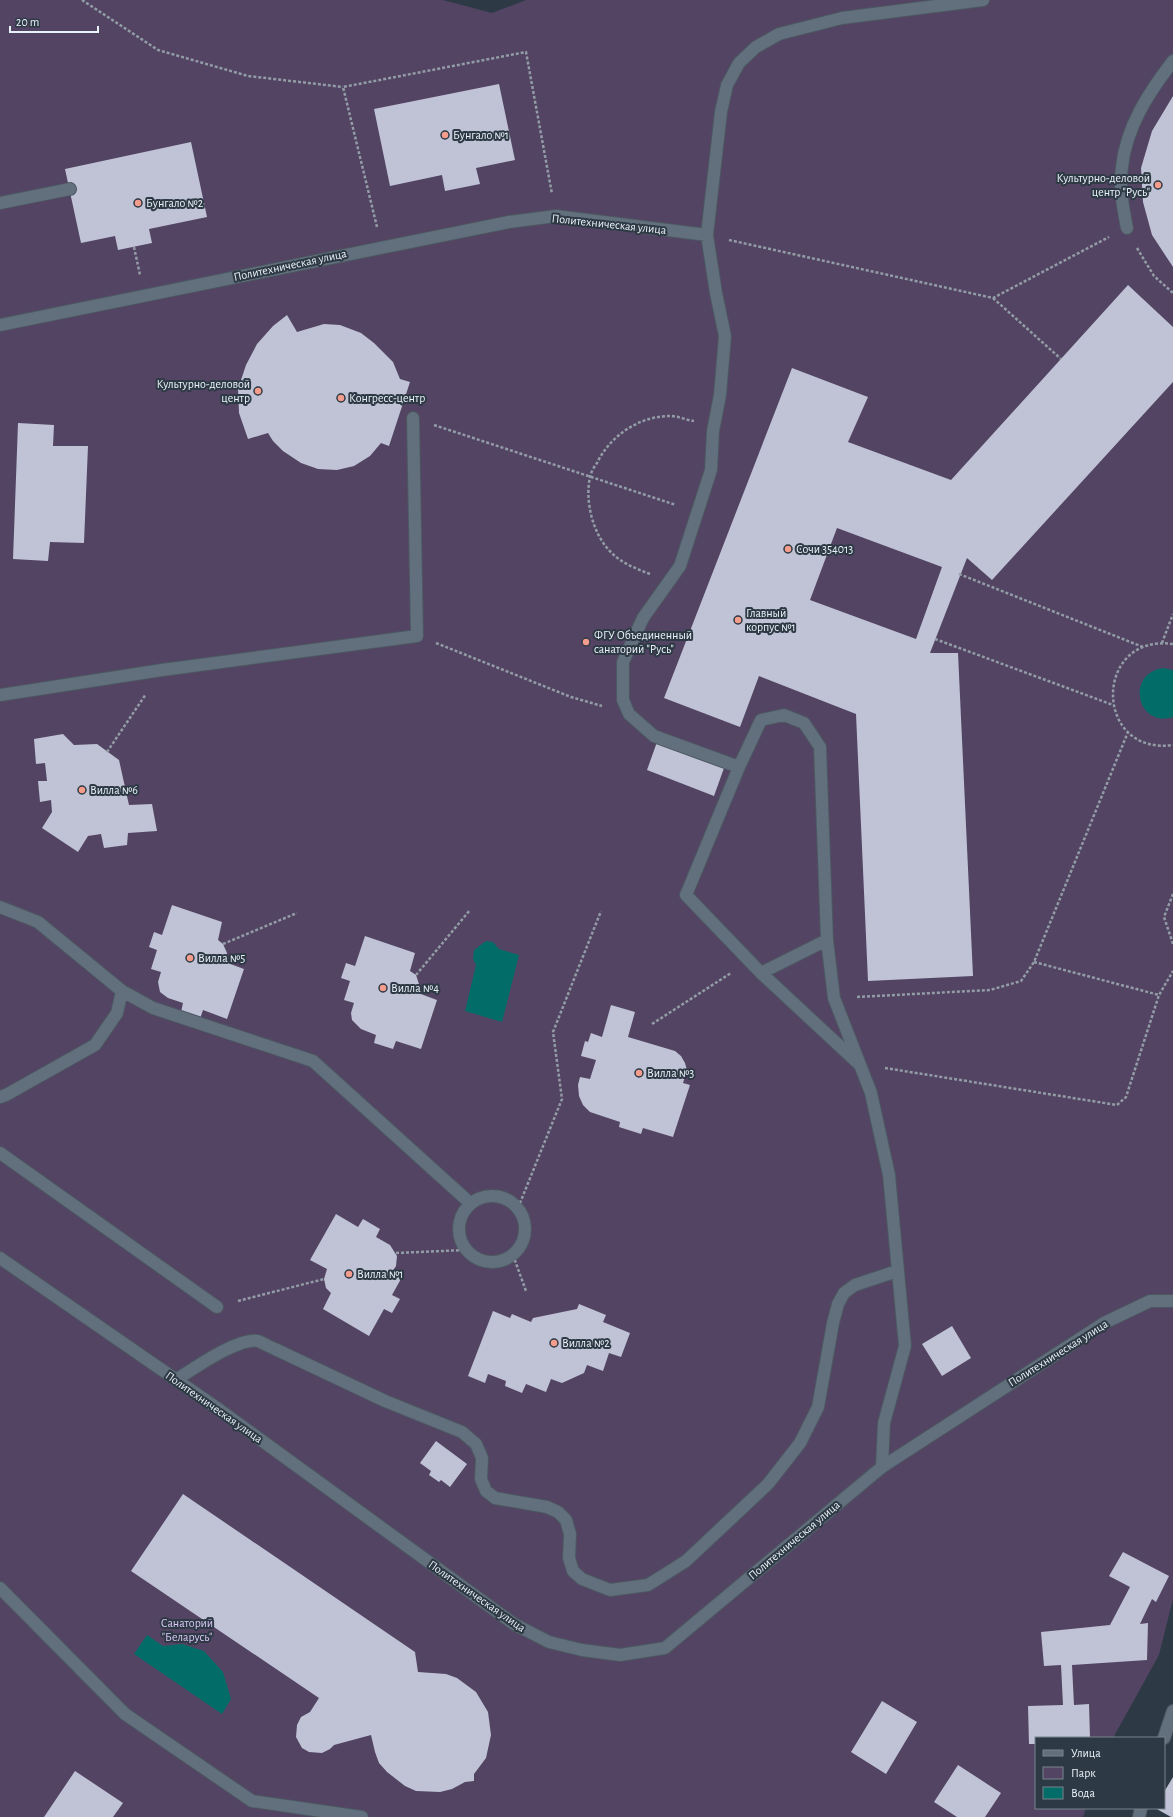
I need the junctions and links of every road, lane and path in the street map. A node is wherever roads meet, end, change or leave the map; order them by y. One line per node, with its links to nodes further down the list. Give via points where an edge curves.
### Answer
1 (82, 0): 4 (path, via 158,50 248,76)
2 (983, 0): 9 (street, via 842,18 779,34 756,47 739,63 727,85 721,112)
3 (1173, 61): 8 (street, via 1132,123 1122,167 1122,199)
4 (343, 87): 7 (path, via 526,52); 11 (path)
5 (70, 189): 6 (street)
6 (0, 203)
7 (556, 216): 9 (street, Политехническая улица); 11 (street, Политехническая улица, via 509,222)
8 (1127, 228): 12 (path, via 1154,276); 14 (path)
9 (707, 235): 14 (path); 18 (street, via 725,336 720,395)
10 (134, 247): 13 (path)
11 (382, 247): 13 (street, Политехническая улица)
12 (1173, 294)
13 (145, 295): 15 (street, Политехническая улица)
14 (994, 298): 16 (path)
15 (0, 325)
16 (1061, 359)
17 (413, 418): 19 (path); 24 (street)
18 (713, 431): 19 (path, via 696,422 670,416 644,421 616,437 602,452); 20 (street, via 710,470)
19 (590, 476): 20 (path); 22 (path, via 589,501 594,526 608,549 628,565 652,575)
20 (698, 512): 22 (street, via 680,566)
21 (959, 574): 28 (path)
22 (672, 577): 32 (street, via 643,618 623,662 623,700)
23 (1173, 614): 26 (path)
24 (417, 636): 29 (street); 32 (path, via 571,697)
25 (935, 639): 31 (path)
26 (1162, 643): 27 (path); 28 (path)
27 (1173, 644)
28 (1143, 647): 31 (path, via 1126,658 1115,675)
29 (162, 670): 30 (street); 35 (path)
30 (0, 695)
31 (1113, 705): 33 (path, via 1118,719)
32 (629, 714): 36 (street, via 654,736)
33 (1128, 732): 34 (path, via 1144,742); 46 (path)
34 (1173, 745)
35 (107, 752)
36 (739, 767): 42 (street, via 761,720 784,716 804,723 820,748); 45 (street, via 686,895)
37 (1173, 894): 44 (path, via 1164,917)
38 (0, 907): 50 (street, via 38,922)
39 (470, 910): 49 (path)
40 (601, 911): 58 (path, via 552,1032 562,1099)
41 (297, 914): 43 (path)
42 (827, 940): 48 (street); 52 (street)
43 (223, 944)
44 (1173, 944)
45 (749, 962): 48 (street); 53 (path)
46 (1034, 962): 51 (path); 52 (path, via 1021,981 990,990)
47 (1173, 971): 51 (path)
48 (761, 973): 54 (street)
49 (416, 976)
50 (122, 992): 55 (street, via 117,1013 95,1045); 57 (street, via 153,1008 313,1061)
51 (1159, 995): 54 (path, via 1126,1097 1117,1105)
52 (834, 998): 54 (street)
53 (652, 1024)
54 (859, 1064): 63 (street, via 871,1093 889,1176)
55 (0, 1097)
56 (0, 1153): 67 (street)
57 (470, 1203): 58 (street, via 482,1197 495,1196 508,1200); 59 (street, via 461,1213 458,1225 459,1238)
58 (518, 1208): 61 (street, via 525,1221 525,1233 521,1245)
59 (465, 1250): 60 (path); 61 (street, via 476,1258 488,1262 502,1261)
60 (396, 1253)
61 (513, 1255): 65 (path)
62 (0, 1258): 68 (street, Политехническая улица)
63 (897, 1271): 68 (street, via 854,1286 844,1294 838,1304 833,1323 818,1407 800,1443 768,1484 686,1561 648,1585 610,1590 582,1579 574,1571 569,1558 570,1534 566,1520 558,1512 547,1507 495,1498 486,1491 481,1479 482,1458 476,1444 462,1432 385,1401 257,1341 243,1342 210,1358); 69 (street, via 905,1346 884,1423)
64 (324, 1279): 67 (path)
65 (526, 1291)
66 (1173, 1301): 69 (street, Политехническая улица, via 1150,1301 1104,1324)
67 (217, 1307)
68 (176, 1380): 69 (street, Политехническая улица, via 514,1624 548,1642 620,1655 665,1648)
69 (882, 1467)
70 (0, 1588): 73 (street, via 125,1714 252,1801)
71 (1173, 1711): 72 (street)
72 (1164, 1737)
73 (362, 1817)

